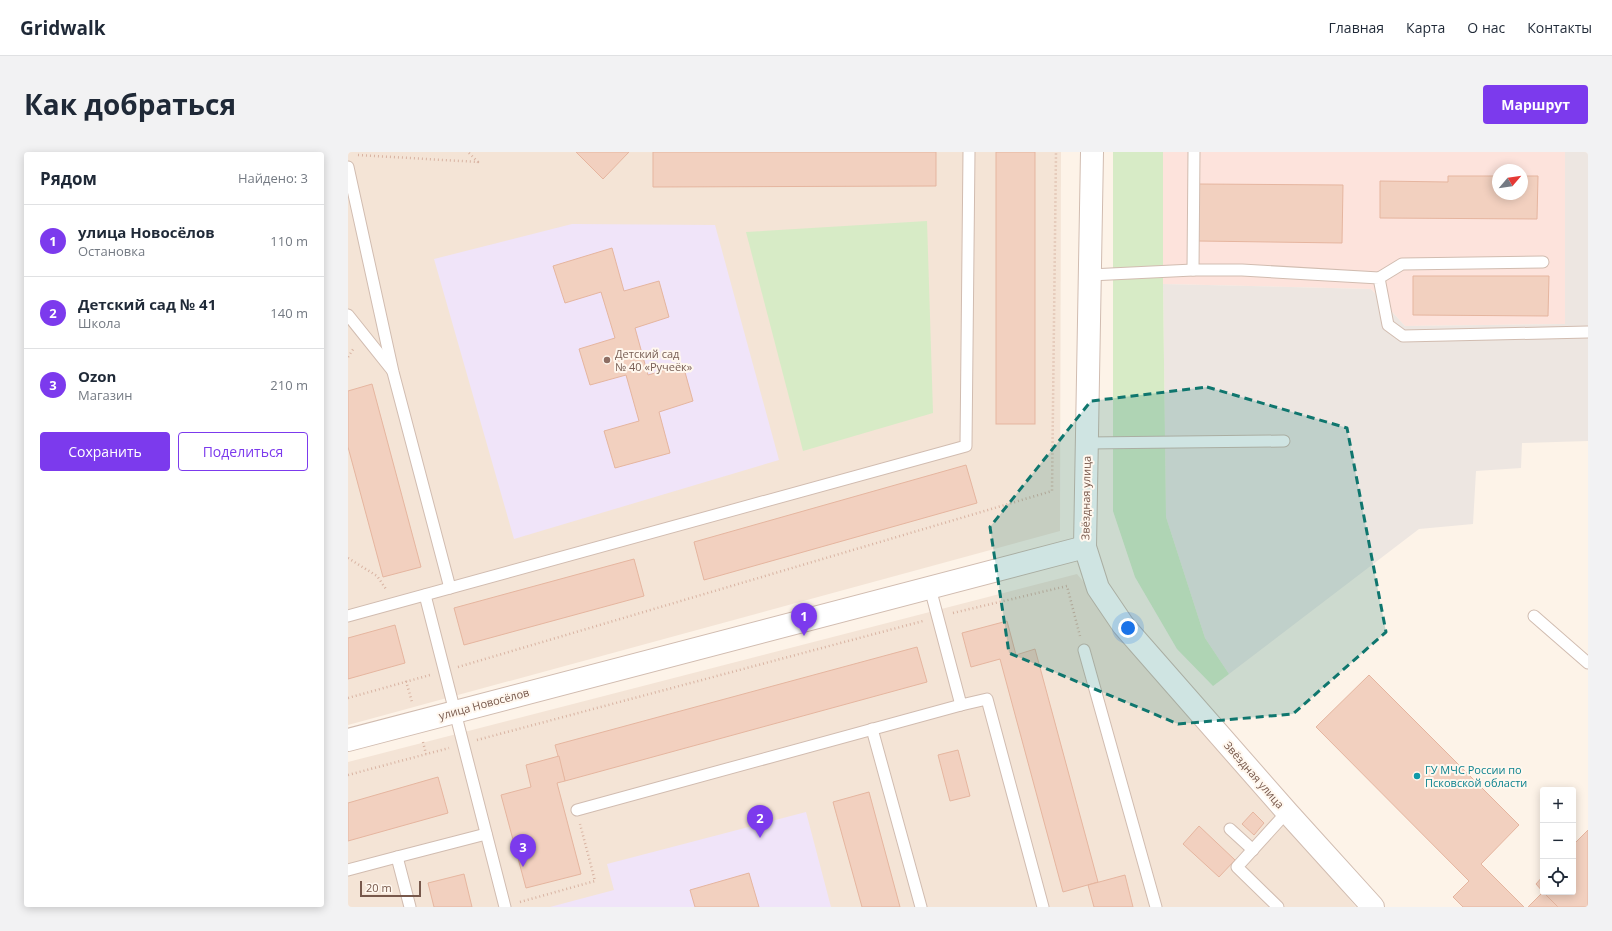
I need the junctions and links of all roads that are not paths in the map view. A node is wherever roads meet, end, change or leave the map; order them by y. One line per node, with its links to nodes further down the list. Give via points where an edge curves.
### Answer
1 (969, 152): 15 (lane, via 966,446)
2 (1092, 152): 7 (street, Звёздная улица)
3 (1194, 152): 6 (lane)
4 (348, 167): 11 (lane)
5 (1542, 262): 8 (lane, via 1402,264)
6 (1193, 270): 7 (lane); 8 (lane, via 1242,270)
7 (1090, 275): 13 (street, Звёздная улица)
8 (1379, 278): 10 (lane, via 1388,325 1403,336)
9 (348, 315): 11 (lane)
10 (1588, 332)
11 (393, 372): 15 (lane)
12 (1284, 441): 13 (lane)
13 (1087, 443): 14 (street, Звёздная улица)
14 (1085, 547): 16 (street, улица Новосёлов); 27 (street, Звёздная улица, via 1098,588 1123,625)
15 (450, 588): 17 (lane)
16 (930, 588): 22 (lane); 23 (street, улица Новосёлов)
17 (425, 595): 18 (lane); 23 (lane)
18 (348, 616)
19 (1534, 616): 21 (lane)
20 (1084, 650): 38 (lane)
21 (1588, 663)
22 (961, 705): 24 (lane); 37 (lane, via 987,699)
23 (455, 712): 25 (street, улица Новосёлов); 29 (lane)
24 (872, 729): 26 (lane); 36 (lane)
25 (348, 740)
26 (577, 810)
27 (1287, 812): 30 (lane); 33 (street, Звёздная улица)
28 (1230, 829): 30 (lane)
29 (486, 834): 31 (lane); 35 (lane)
30 (1253, 850): 39 (lane, via 1237,867)
31 (397, 857): 32 (lane); 34 (lane)
32 (348, 870)
33 (1365, 902)
34 (410, 907)
35 (505, 907)
36 (921, 907)
37 (1043, 907)
38 (1156, 907)
39 (1278, 907)

